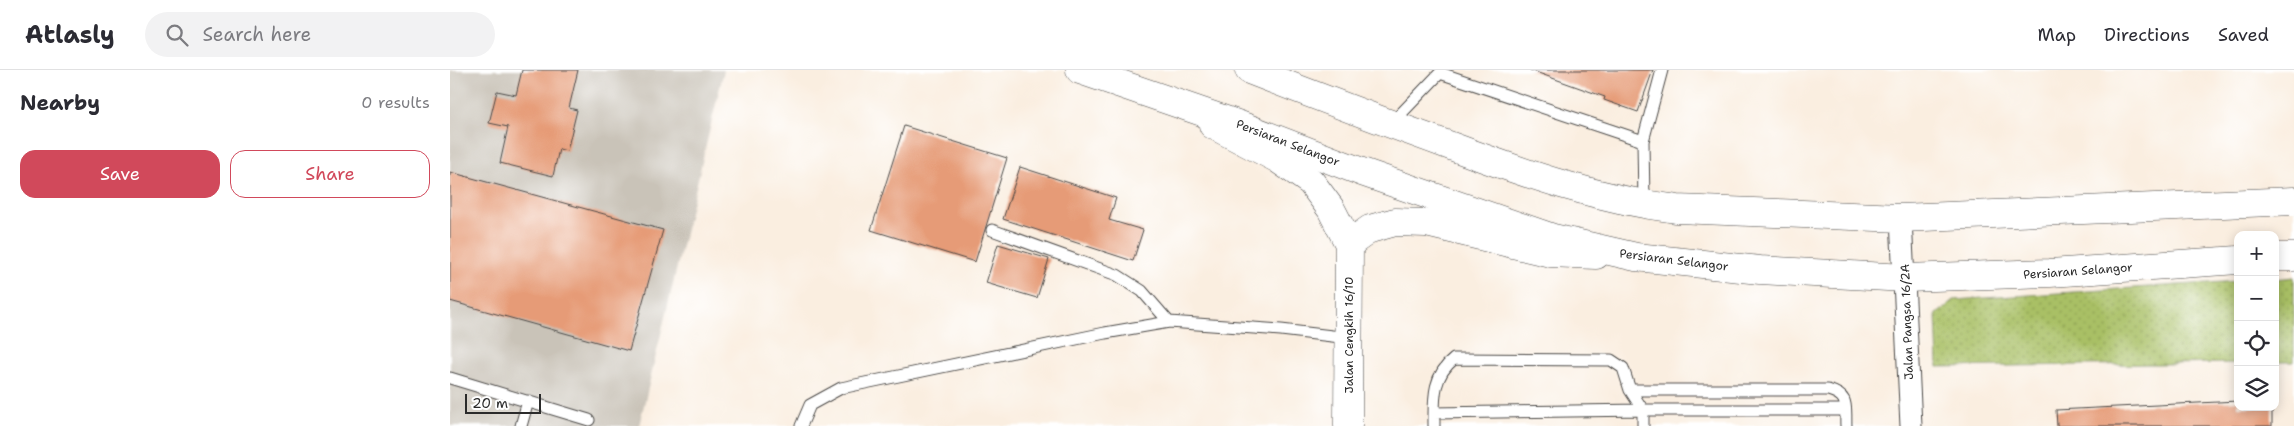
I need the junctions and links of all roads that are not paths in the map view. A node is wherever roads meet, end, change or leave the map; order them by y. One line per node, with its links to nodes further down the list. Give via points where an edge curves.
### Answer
1 (1080, 70): 5 (main road, Persiaran Selangor)
2 (1249, 70): 6 (main road)
3 (1662, 70): 7 (lane)
4 (1441, 72): 6 (lane); 7 (lane)
5 (1164, 98): 12 (main road, via 1278,159 1311,182 1331,209); 14 (main road, Persiaran Selangor, via 1362,172 1553,238)
6 (1391, 124): 9 (main road, via 1577,190)
7 (1644, 141): 9 (lane)
8 (2294, 201): 10 (main road)
9 (1644, 205): 10 (main road)
10 (1901, 218): 17 (street, Jalan Pangsa 16/2A)
11 (992, 230): 18 (lane, via 1117,275 1142,291)
12 (1349, 244): 14 (main road, via 1370,229 1395,222 1426,223 1550,253); 19 (main road, Jalan Cengkih 16/10)
13 (2294, 256): 15 (main road)
14 (1636, 257): 17 (main road, Persiaran Selangor, via 1760,270)
15 (2279, 257)
16 (2234, 260): 17 (main road, Persiaran Selangor, via 2050,273)
17 (1906, 278): 33 (street, Jalan Pangsa 16/2A)
18 (1169, 322): 19 (lane); 28 (lane, via 841,388 810,405)
19 (1348, 338): 29 (main road, Jalan Cengkih 16/10)
20 (450, 378): 22 (lane)
21 (1630, 390): 23 (lane); 24 (lane, via 1828,390 1840,393); 25 (lane, via 1623,368 1611,360 1454,358 1444,367 1435,383)
22 (528, 401): 26 (lane); 27 (lane)
23 (1644, 410): 24 (lane); 25 (lane); 31 (lane)
24 (1845, 410): 32 (lane)
25 (1434, 413): 30 (lane)
26 (589, 420)
27 (520, 426)
28 (801, 426)
29 (1348, 426)
30 (1434, 426)
31 (1643, 426)
32 (1846, 426)
33 (1911, 426)

